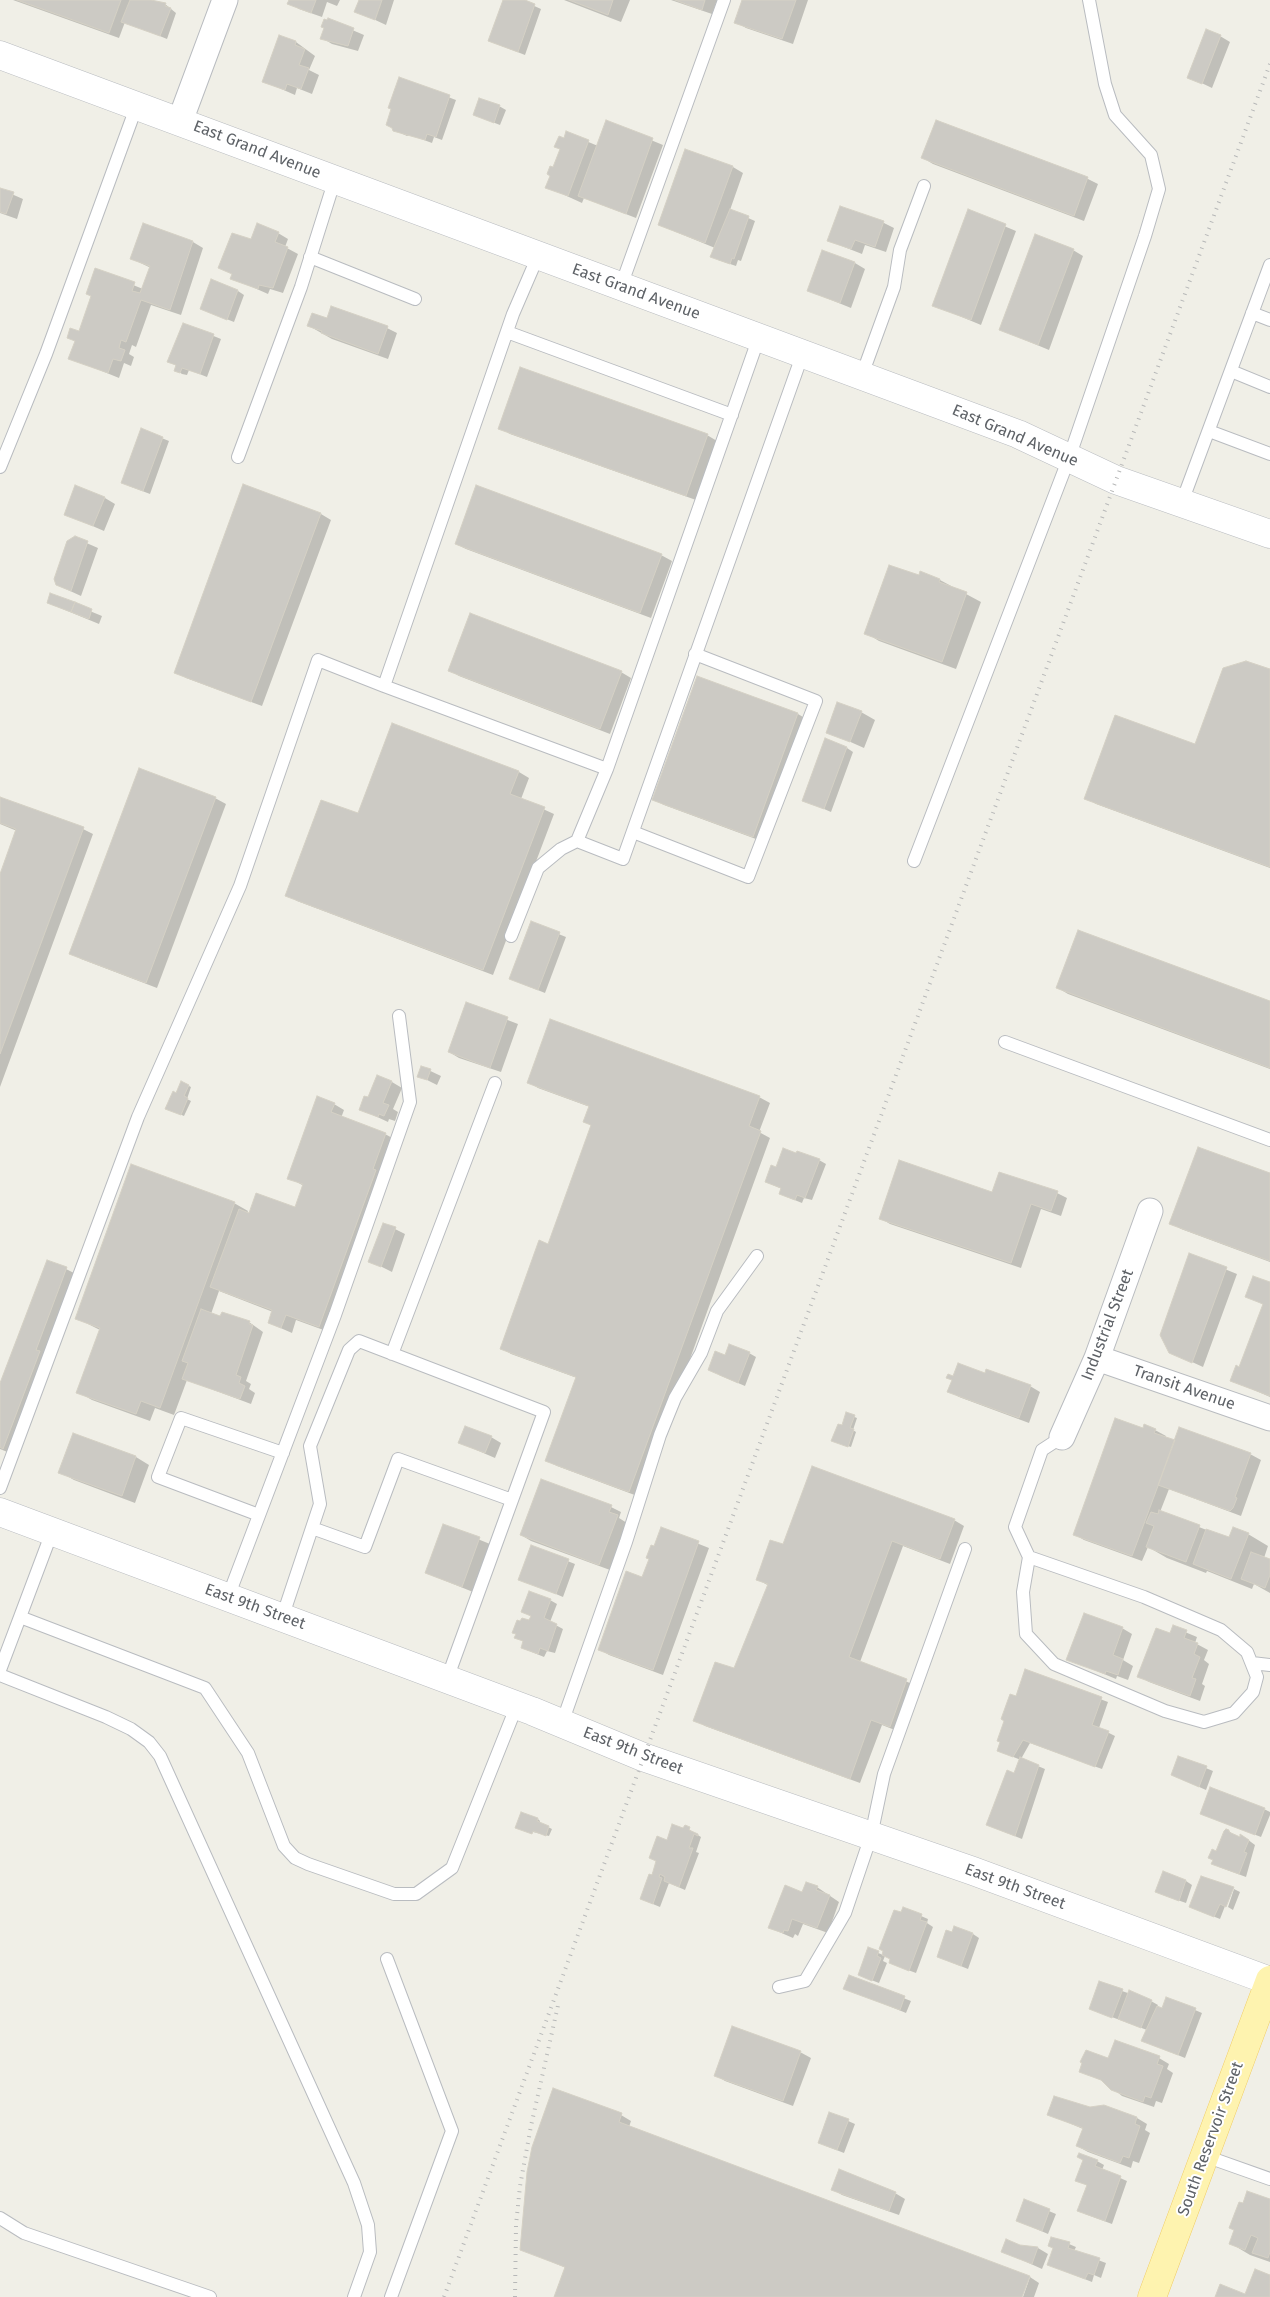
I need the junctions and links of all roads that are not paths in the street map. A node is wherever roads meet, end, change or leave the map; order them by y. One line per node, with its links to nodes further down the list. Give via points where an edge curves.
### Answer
1 (225, 0): 6 (street)
2 (724, 0): 12 (lane)
3 (1090, 0): 26 (lane, via 1105,84 1115,115 1151,155 1159,189)
4 (0, 55): 5 (street, East Grand Avenue)
5 (137, 105): 6 (street, East Grand Avenue); 27 (lane, via 46,354)
6 (180, 120): 7 (street, East Grand Avenue)
7 (335, 179): 9 (street, East Grand Avenue); 10 (lane)
8 (924, 186): 20 (lane, via 900,250 894,287)
9 (538, 256): 12 (street, East Grand Avenue); 16 (lane)
10 (310, 258): 13 (lane); 25 (lane)
11 (1270, 264): 14 (lane)
12 (620, 286): 17 (street, East Grand Avenue)
13 (415, 299)
14 (1252, 313): 15 (lane); 19 (lane)
15 (1270, 320)
16 (507, 332): 22 (lane); 31 (lane)
17 (758, 337): 18 (street, East Grand Avenue); 22 (lane)
18 (803, 353): 20 (street, East Grand Avenue); 30 (lane)
19 (1231, 371): 21 (lane); 23 (lane)
20 (862, 376): 26 (street, East Grand Avenue, via 1018,434)
21 (1270, 386)
22 (732, 415): 32 (lane)
23 (1209, 431): 24 (lane); 28 (lane)
24 (1270, 454)
25 (238, 457)
26 (1070, 458): 28 (street, East Grand Avenue, via 1116,480); 35 (lane)
27 (0, 467)
28 (1182, 502): 29 (street, East Grand Avenue)
29 (1270, 534)
30 (696, 654): 33 (lane); 33 (lane, via 816,701 748,877)
31 (384, 686): 32 (lane); 48 (lane, via 318,660 240,886 138,1117)
32 (607, 769): 34 (lane)
33 (633, 832): 34 (lane, via 623,859)
34 (577, 840): 36 (lane, via 538,868)
35 (914, 861)
36 (511, 936)
37 (398, 1016): 47 (lane, via 410,1102)
38 (1005, 1042): 40 (lane)
39 (495, 1083): 43 (lane)
40 (1270, 1140)
41 (1150, 1211): 44 (street, Industrial Street)
42 (757, 1256): 65 (lane, via 718,1311 701,1353 675,1398)
43 (392, 1354): 49 (lane, via 544,1412); 52 (lane, via 359,1341 349,1350 310,1446 320,1504)
44 (1097, 1358): 45 (street, Transit Avenue); 46 (street, Industrial Street)
45 (1270, 1418)
46 (1062, 1438): 55 (lane, via 1042,1450 1015,1527)
47 (283, 1453): 51 (lane); 51 (lane, via 181,1418 177,1426 158,1477)
48 (0, 1488)
49 (512, 1500): 52 (lane, via 398,1459 365,1547); 63 (lane)
50 (0, 1512): 53 (street, East 9th Street)
51 (259, 1515): 56 (lane)
52 (312, 1528): 58 (lane)
53 (52, 1532): 56 (street, East 9th Street); 57 (lane)
54 (965, 1549): 66 (lane, via 884,1774)
55 (1029, 1557): 59 (lane, via 1144,1597 1221,1630 1248,1652); 59 (lane, via 1023,1592 1026,1634 1054,1664 1166,1711 1204,1722 1234,1713 1253,1692 1257,1677)
56 (228, 1597): 58 (street, East 9th Street)
57 (20, 1617): 61 (lane); 64 (lane, via 205,1688 248,1753 284,1846 295,1858 394,1894 416,1894 452,1868)
58 (282, 1618): 63 (street, East 9th Street)
59 (1252, 1663): 60 (lane)
60 (1270, 1665)
61 (0, 1670)
62 (0, 1675): 74 (lane, via 131,1729 149,1742 160,1756 354,2183 368,2225 370,2252)
63 (447, 1679): 64 (street, East 9th Street)
64 (516, 1705): 65 (street, East 9th Street)
65 (562, 1723): 66 (street, East 9th Street, via 643,1757)
66 (871, 1836): 68 (street, East 9th Street); 69 (lane, via 845,1913 805,1981)
67 (387, 1959): 75 (lane, via 452,2131)
68 (1270, 1981): 70 (main road, South Reservoir Street)
69 (779, 1987)
70 (1205, 2156): 71 (lane); 76 (main road, South Reservoir Street)
71 (1270, 2179)
72 (0, 2218): 73 (lane, via 24,2233)
73 (210, 2297)
74 (354, 2297)
75 (391, 2297)
76 (1152, 2297)

